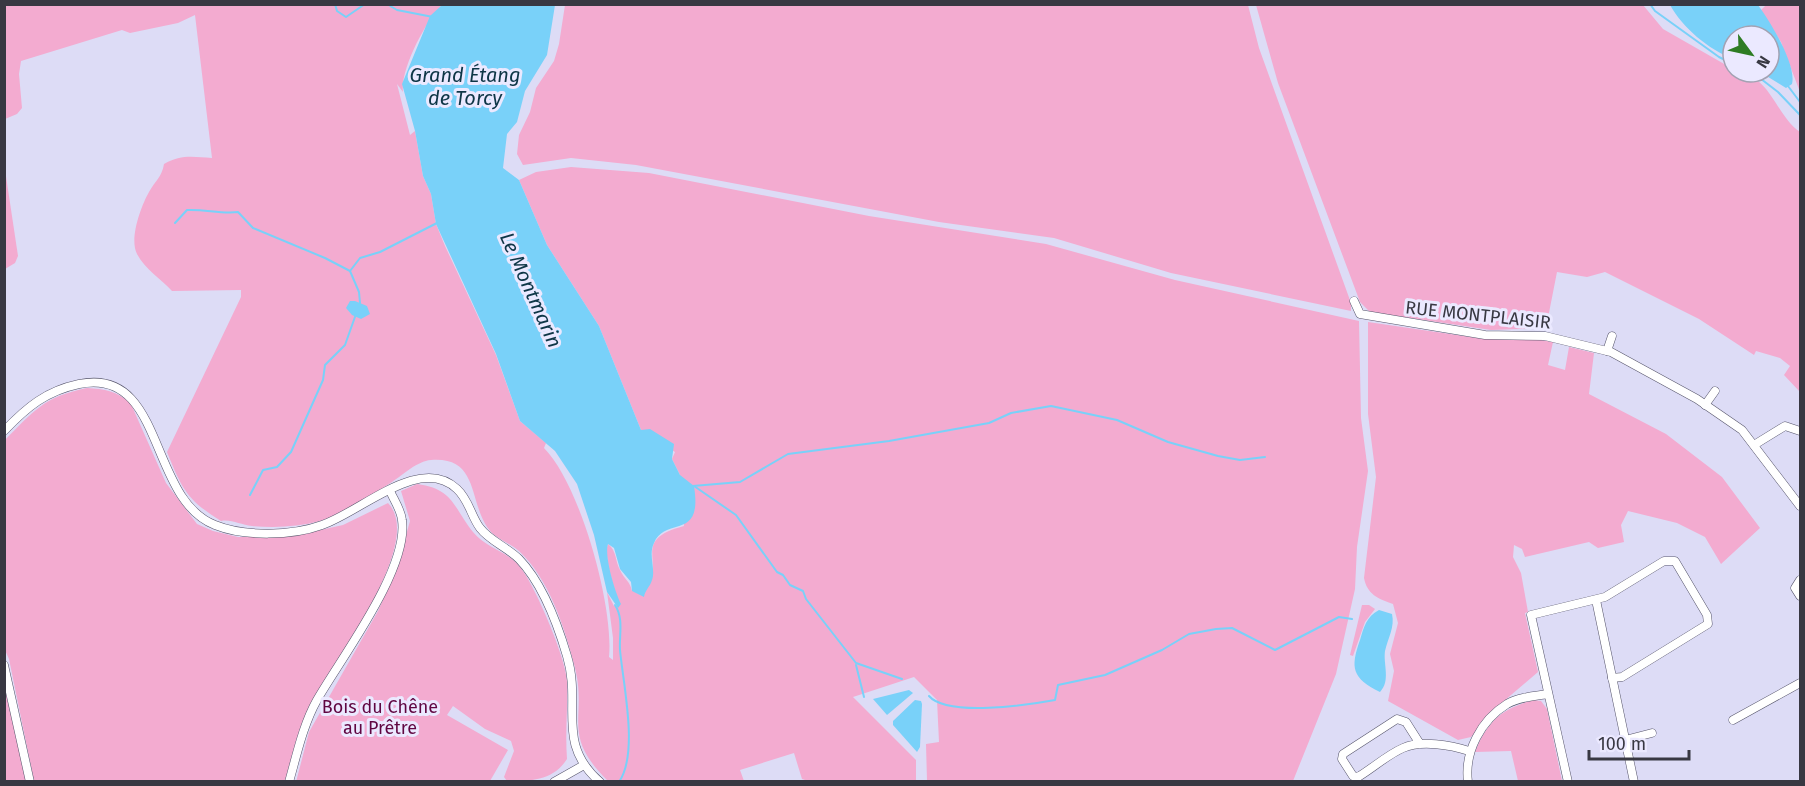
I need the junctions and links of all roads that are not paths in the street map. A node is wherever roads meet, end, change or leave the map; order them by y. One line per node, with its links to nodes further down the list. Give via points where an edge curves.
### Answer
1 (1354, 301): 3 (street, RUE MONTPLAISIR, via 1360,314 1387,321 1485,335 1534,334)
2 (1612, 336): 3 (street)
3 (1607, 351): 5 (street, RUE MONTPLAISIR)
4 (1715, 391): 5 (street)
5 (1705, 405): 8 (street, RUE MONTPLAISIR, via 1742,430)
6 (4, 431): 9 (street, via 45,395 68,386 97,382 118,387 137,403 176,489 192,510 215,525 261,532 312,529)
7 (1800, 431): 8 (street, via 1785,426)
8 (1754, 445): 10 (street, RUE MONTPLAISIR)
9 (390, 491): 23 (street, via 422,477 446,481 465,498 485,533 533,575 566,654 573,684 573,740); 25 (street, via 403,523 393,562 366,623 316,701)
10 (1800, 506)
11 (1800, 580): 12 (street, via 1795,588)
12 (1800, 596)
13 (1596, 600): 15 (street); 15 (street, via 1664,561 1676,561 1708,619 1703,629 1622,677); 17 (street, via 1531,615)
14 (4, 665): 24 (street)
15 (1612, 678): 20 (street)
16 (1800, 683): 18 (street)
17 (1548, 694): 22 (street, via 1506,705 1485,725); 29 (street)
18 (1733, 720)
19 (1652, 733): 20 (street)
20 (1625, 740): 30 (street)
21 (1420, 744): 21 (street, via 1404,748 1358,777 1353,776 1342,759 1343,754 1397,719 1406,722); 22 (street)
22 (1469, 751): 28 (street)
23 (584, 765): 26 (street); 27 (street)
24 (30, 782)
25 (289, 782)
26 (555, 782)
27 (600, 782)
28 (1468, 782)
29 (1568, 782)
30 (1634, 782)

